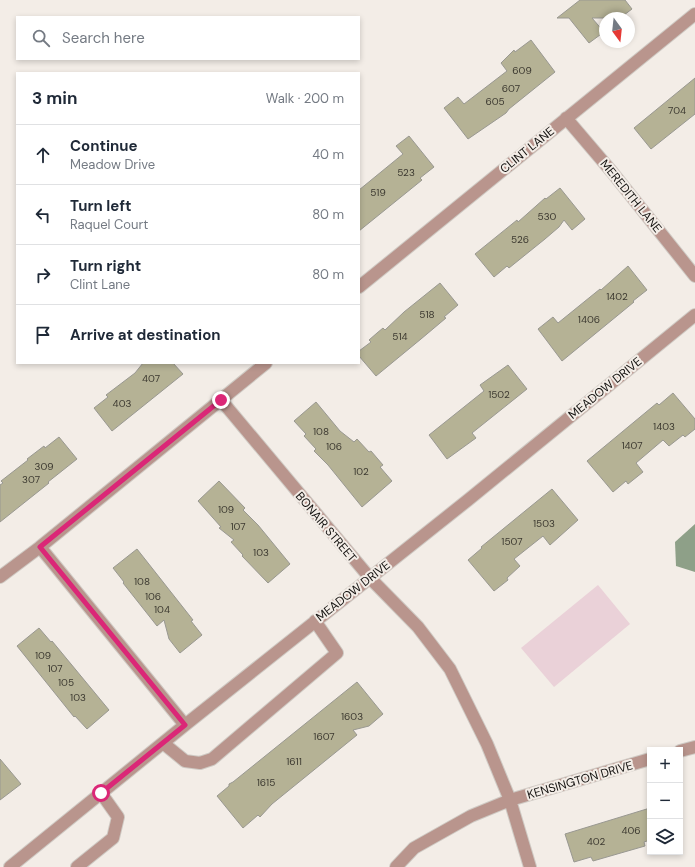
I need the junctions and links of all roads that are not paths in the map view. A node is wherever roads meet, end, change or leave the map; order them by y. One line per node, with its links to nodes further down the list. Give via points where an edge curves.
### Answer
1 (695, 14): 2 (street, CLINT LANE)
2 (566, 118): 3 (street, MEREDITH LANE); 4 (street, CLINT LANE)
3 (695, 276)
4 (360, 286)
5 (695, 315): 10 (street, MEADOW DRIVE)
6 (265, 364): 7 (street)
7 (221, 400): 8 (street); 10 (street, BONAIR STREET)
8 (40, 547): 9 (street); 12 (street)
9 (0, 577)
10 (370, 578): 11 (street, MEADOW DRIVE); 18 (street, BONAIR STREET, via 418,627 450,669 487,744)
11 (315, 621): 12 (street, MEADOW DRIVE); 13 (street, via 337,653 212,759 200,763 185,761)
12 (185, 725): 13 (street, MEADOW DRIVE)
13 (163, 743): 17 (street, MEADOW DRIVE)
14 (695, 746): 15 (street)
15 (683, 750)
16 (647, 760): 18 (street, KENSINGTON DRIVE)
17 (101, 793): 19 (street, MEADOW DRIVE); 20 (street, via 118,817 112,838)
18 (510, 800): 21 (street, KENSINGTON DRIVE, via 471,816 414,848); 22 (street, BONAIR STREET)
19 (10, 867)
20 (77, 867)
21 (396, 867)
22 (530, 867)

